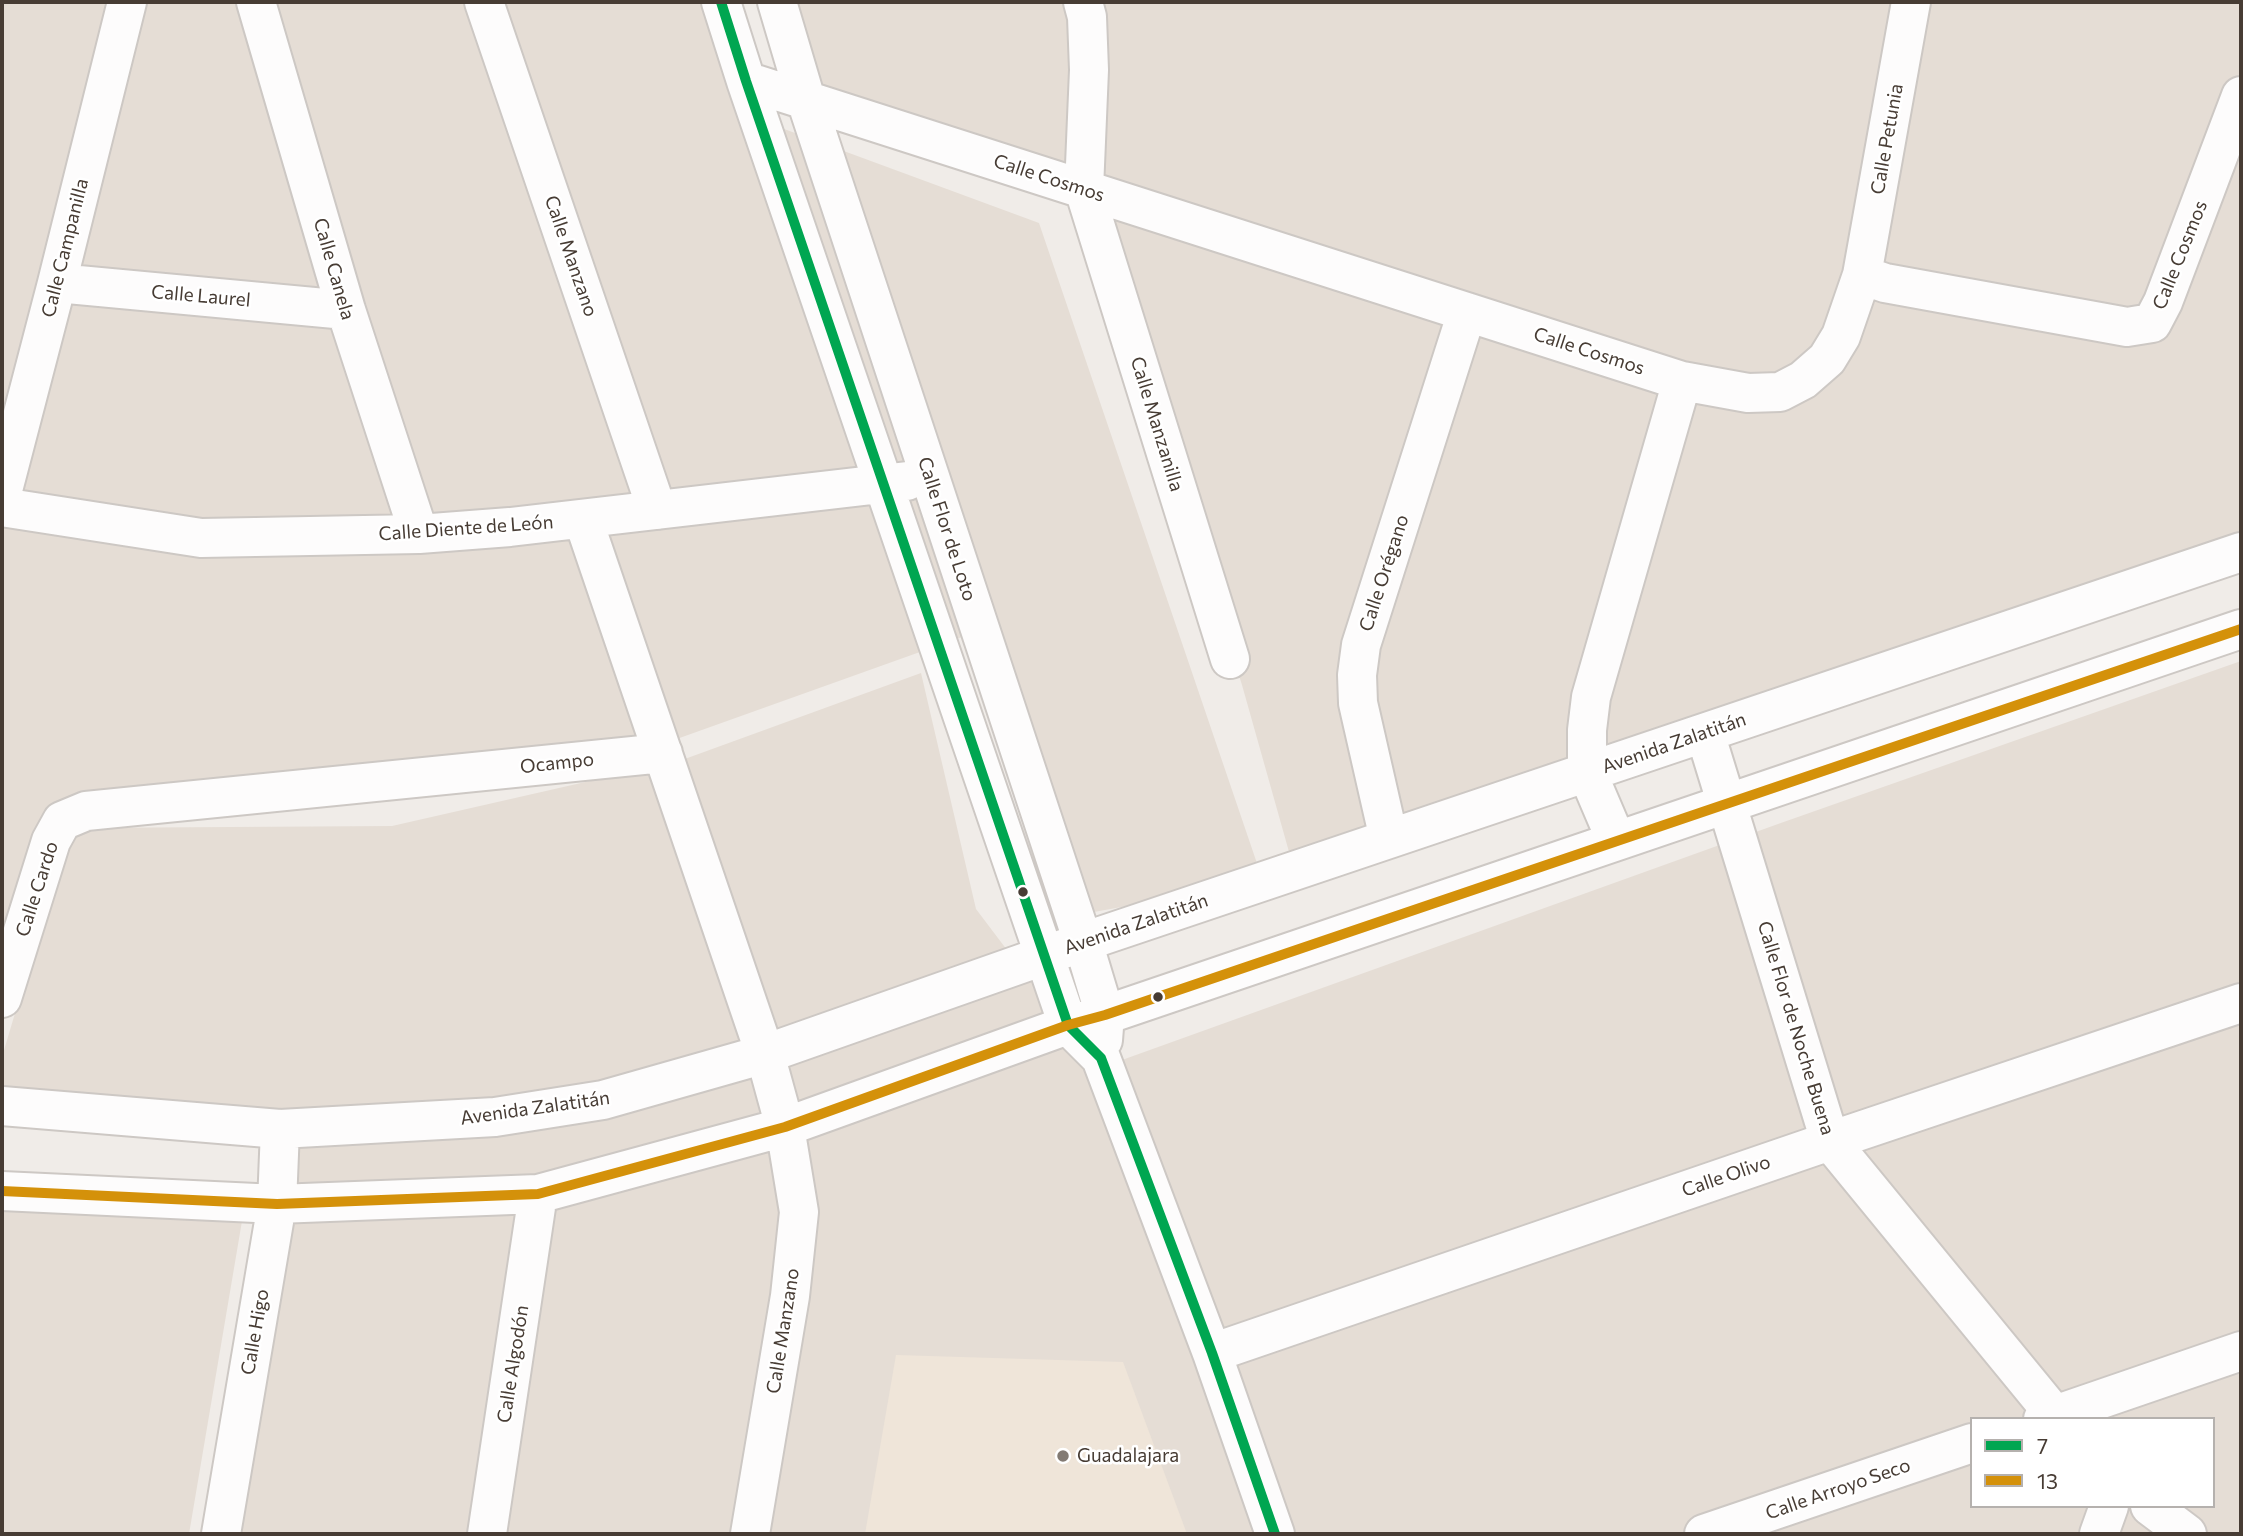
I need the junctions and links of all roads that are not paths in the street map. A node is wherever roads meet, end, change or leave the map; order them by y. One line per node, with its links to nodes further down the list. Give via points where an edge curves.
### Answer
1 (127, 2): 13 (street, Calle Campanilla)
2 (256, 2): 14 (street, Calle Canela)
3 (484, 2): 21 (street, Calle Manzano)
4 (721, 2): 8 (street, Calle Flor de Loto)
5 (777, 2): 10 (street, Calle Flor de Loto)
6 (1911, 2): 12 (street, Calle Petunia)
7 (1087, 7): 11 (street, Calle Manzanilla)
8 (746, 81): 10 (street, Calle Cosmos); 18 (street, Calle Flor de Loto)
9 (2241, 96): 12 (street, Calle Cosmos, via 2152,323 2127,327)
10 (806, 100): 11 (street, Calle Cosmos); 17 (street, Calle Flor de Loto)
11 (1084, 189): 15 (street, Calle Cosmos); 26 (street, Calle Manzanilla)
12 (1862, 275): 16 (street, Calle Cosmos, via 1841,335 1827,359 1803,380 1780,392 1748,393)
13 (57, 282): 14 (street, Calle Laurel); 19 (street, Calle Campanilla)
14 (345, 310): 23 (street, Calle Canela)
15 (1467, 312): 16 (street, Calle Cosmos); 32 (street, Calle Orégano, via 1361,645 1358,703)
16 (1682, 381): 29 (street, via 1591,697)
17 (930, 478): 18 (street, Calle Diente de León); 34 (street, Calle Flor de Loto)
18 (883, 483): 21 (street, Calle Diente de León); 35 (street, Calle Flor de Loto)
19 (2, 494)
20 (2, 507): 23 (street, Calle Diente de León, via 201,538)
21 (657, 510): 22 (street, Calle Diente de León)
22 (583, 519): 23 (street, Calle Diente de León); 28 (street)
23 (419, 534)
24 (2241, 552): 27 (street, Avenida Zalatitán)
25 (2241, 629): 30 (street)
26 (1230, 659)
27 (1705, 733): 29 (street, Avenida Zalatitán); 30 (street, Calle Flor de Noche Buena)
28 (663, 753): 31 (street, Ocampo, via 86,811); 40 (street)
29 (1587, 772): 32 (street, Avenida Zalatitán); 33 (street)
30 (1727, 803): 33 (street); 45 (street, Calle Flor de Noche Buena)
31 (62, 821): 36 (street, Calle Cardo, via 51,841)
32 (1389, 839): 34 (street, Avenida Zalatitán)
33 (1616, 840): 38 (street)
34 (1083, 942): 35 (street, Avenida Zalatitán); 38 (street, Calle Flor de Loto)
35 (1043, 956): 39 (street, Calle Flor de Loto); 40 (street, Avenida Zalatitán)
36 (2, 998)
37 (2241, 1003): 45 (street, Calle Olivo)
38 (1105, 1015): 39 (street); 41 (street, Calle Flor de Loto)
39 (1068, 1026): 41 (street, Calle Flor de Loto); 43 (street)
40 (765, 1054): 43 (street); 44 (street, Avenida Zalatitán, via 603,1100 495,1117)
41 (1101, 1058): 50 (street, Calle Flor de Loto)
42 (2, 1106): 44 (street, Avenida Zalatitán)
43 (785, 1127): 47 (street); 58 (street, Calle Manzano, via 799,1212 790,1296)
44 (280, 1129): 48 (street, Calle Higo)
45 (1830, 1141): 50 (street, Calle Olivo); 51 (street, Calle Flor de Noche Buena)
46 (2, 1191): 48 (street)
47 (538, 1194): 48 (street); 57 (street, Calle Algodón)
48 (277, 1204): 56 (street, Calle Higo)
49 (2241, 1351): 51 (street)
50 (1212, 1353): 59 (street, Calle Flor de Loto)
51 (2052, 1417)
52 (1970, 1444): 55 (street, Calle Arroyo Seco)
53 (2108, 1508): 61 (street)
54 (2153, 1508): 62 (street)
55 (1767, 1523): 60 (street, Calle Arroyo Seco)
56 (221, 1534)
57 (487, 1534)
58 (750, 1534)
59 (1275, 1534)
60 (1704, 1534)
61 (2099, 1534)
62 (2188, 1534)

